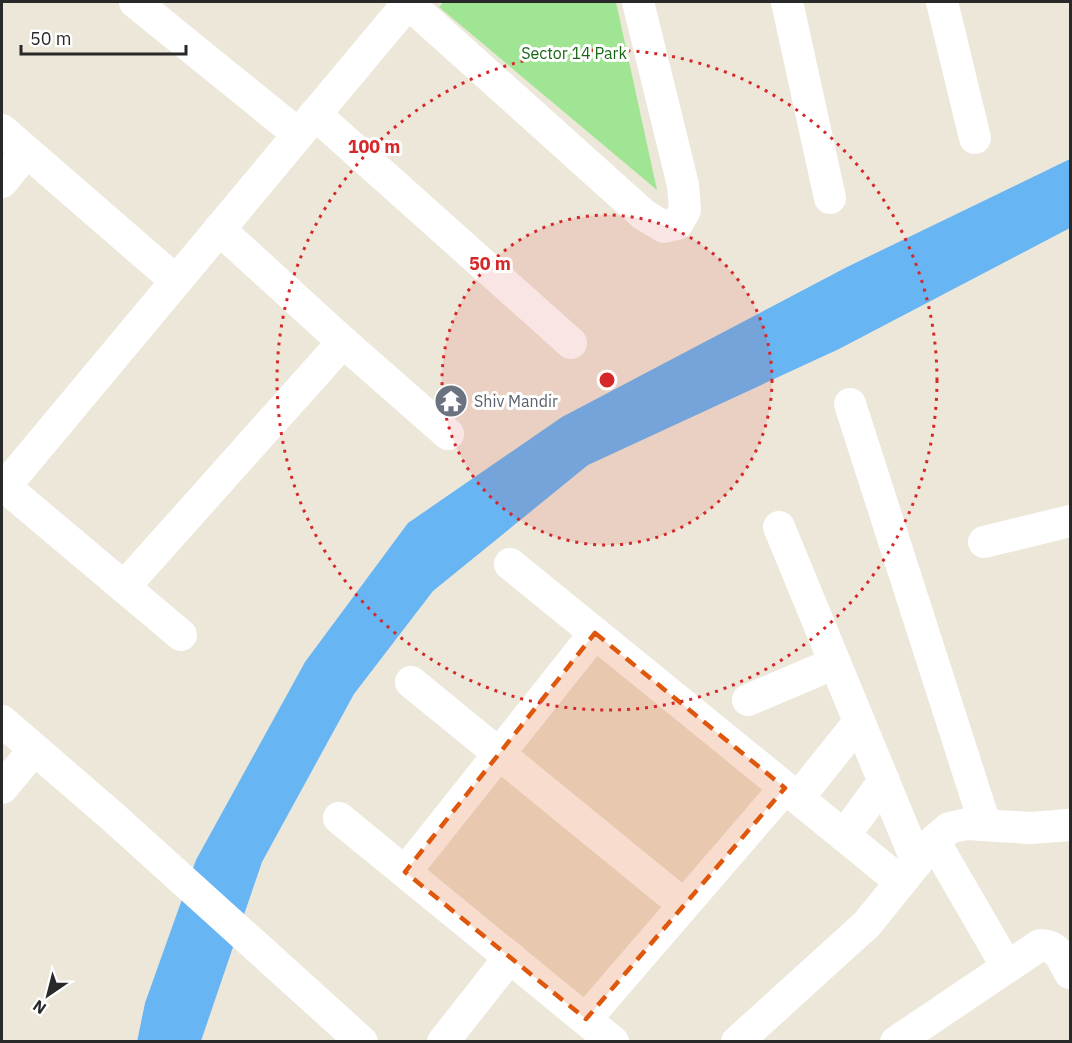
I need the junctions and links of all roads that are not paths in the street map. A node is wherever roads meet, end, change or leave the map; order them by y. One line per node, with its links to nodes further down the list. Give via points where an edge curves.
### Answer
1 (135, 2): 6 (street)
2 (408, 2): 3 (street, via 644,215 664,227 677,224 685,210); 6 (street)
3 (638, 2)
4 (787, 2): 11 (street)
5 (942, 2): 8 (street)
6 (307, 124): 12 (street); 15 (street)
7 (2, 130): 9 (street)
8 (975, 138)
9 (26, 152): 10 (street); 13 (street)
10 (2, 182)
11 (830, 198)
12 (219, 229): 13 (street); 14 (street)
13 (176, 281): 18 (street)
14 (344, 342): 17 (street); 23 (street)
15 (571, 343)
16 (850, 404): 37 (street)
17 (448, 434)
18 (3, 488): 23 (street)
19 (1071, 521): 21 (street)
20 (779, 527): 26 (street)
21 (984, 542)
22 (510, 564): 24 (street)
23 (124, 587): 25 (street)
24 (595, 633): 32 (street); 35 (street)
25 (181, 635)
26 (835, 663): 28 (street); 30 (street)
27 (411, 682): 32 (street)
28 (748, 700)
29 (2, 721): 31 (street)
30 (859, 722): 33 (street); 35 (street)
31 (34, 750): 34 (street); 47 (street)
32 (499, 754): 41 (street); 42 (street)
33 (884, 781): 39 (street); 40 (street)
34 (2, 788)
35 (792, 793): 39 (street); 42 (street)
36 (339, 818): 41 (street)
37 (985, 824): 38 (street, via 1030,828); 40 (street, via 949,828)
38 (1071, 825)
39 (844, 836): 40 (street)
40 (917, 862): 44 (street); 50 (street, via 867,924)
41 (405, 872): 43 (street)
42 (684, 905): 46 (street)
43 (510, 957): 46 (street); 48 (street)
44 (1007, 968): 45 (street, via 1040,945 1048,945 1057,950); 51 (street)
45 (1071, 973)
46 (586, 1019): 49 (street)
47 (362, 1041)
48 (444, 1041)
49 (613, 1041)
50 (737, 1041)
51 (896, 1041)

